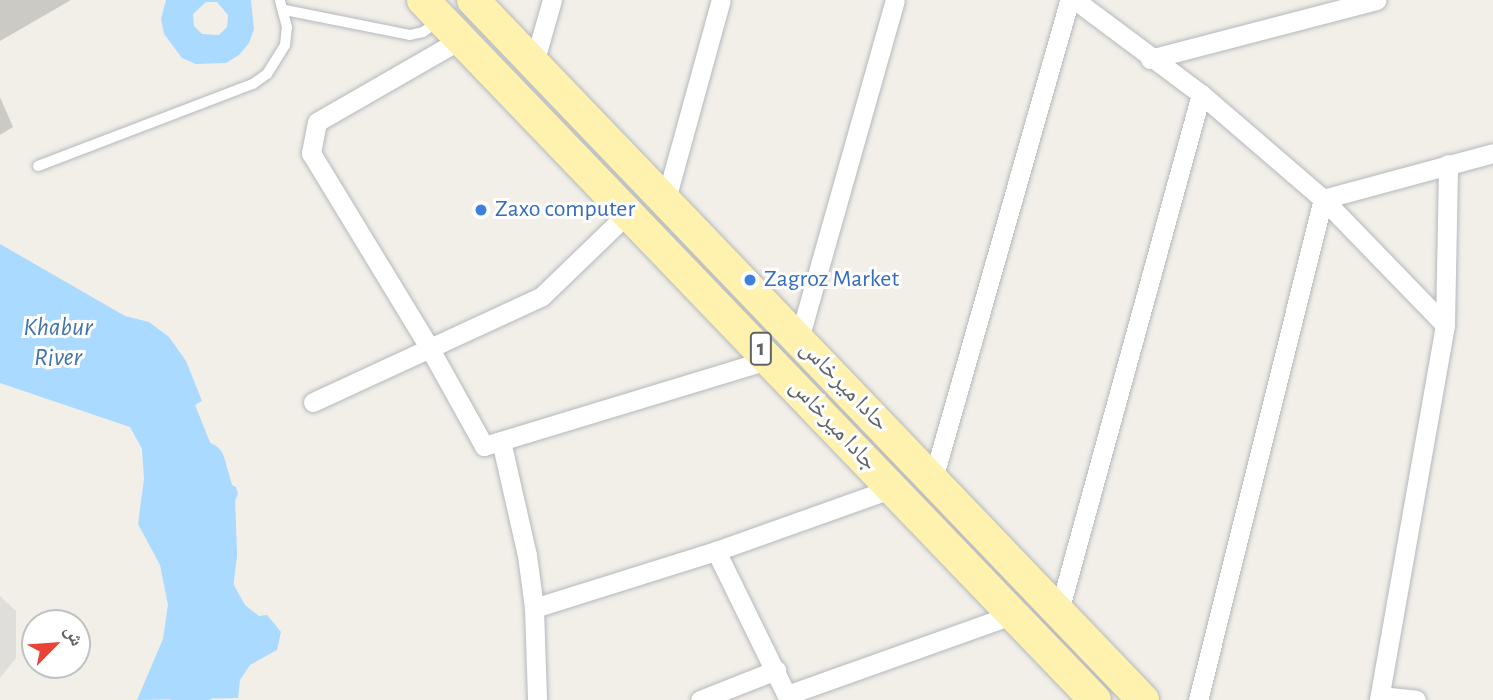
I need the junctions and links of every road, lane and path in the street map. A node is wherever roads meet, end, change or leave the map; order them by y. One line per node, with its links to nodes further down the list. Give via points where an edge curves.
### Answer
1 (552, 0): 11 (street)
2 (721, 0): 16 (street)
3 (895, 0): 20 (street)
4 (1069, 0): 25 (street)
5 (1075, 0): 10 (street)
6 (1376, 0): 10 (street)
7 (282, 5): 9 (lane, via 410,35); 15 (lane, via 285,44 267,74 253,84)
8 (480, 7): 11 (main road, حادا ميرخاس)
9 (443, 19): 18 (main road, جادا ميرخاس / 1); 21 (street, via 317,122 311,153)
10 (1150, 59): 12 (street)
11 (534, 63): 16 (main road, حادا ميرخاس)
12 (1201, 93): 17 (street); 29 (street)
13 (1493, 153): 14 (street)
14 (1448, 164): 17 (street); 19 (street)
15 (38, 166)
16 (666, 199): 20 (main road, حادا ميرخاس)
17 (1323, 199): 19 (street); 38 (street)
18 (629, 212): 21 (street, via 542,296); 22 (main road, جادا ميرخاس / 1)
19 (1445, 325): 33 (street)
20 (799, 339): 25 (main road, حادا ميرخاس)
21 (430, 349): 23 (street); 24 (street, via 484,446)
22 (771, 359): 24 (street); 26 (main road, جادا ميرخاس / 1)
23 (313, 402)
24 (501, 441): 28 (street, via 517,501)
25 (933, 479): 29 (main road, حادا ميرخاس)
26 (893, 488): 27 (street); 30 (main road, جادا ميرخاس / 1)
27 (716, 551): 28 (street); 31 (street)
28 (534, 608): 34 (street)
29 (1059, 611): 37 (main road, حادا ميرخاس)
30 (1015, 614): 32 (street); 36 (main road, جادا ميرخاس / 1)
31 (776, 670): 32 (street); 35 (street)
32 (788, 698)
33 (1380, 698): 39 (street)
34 (537, 700)
35 (700, 700)
36 (1096, 700)
37 (1143, 700)
38 (1198, 700)
39 (1416, 700)

